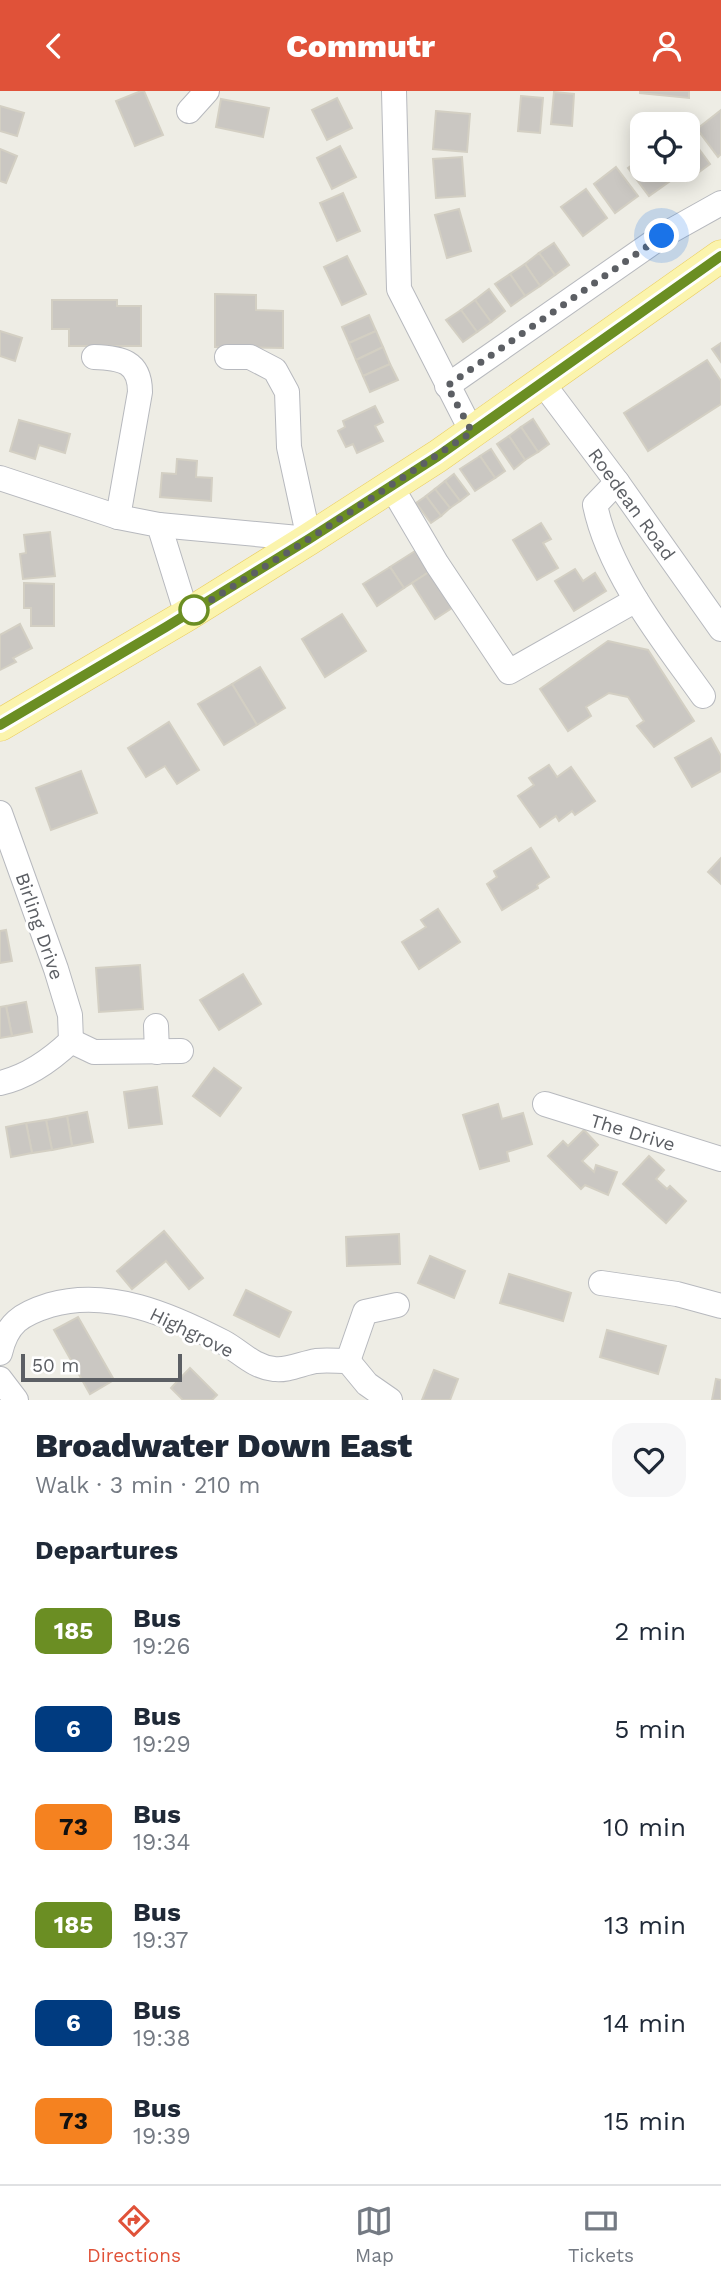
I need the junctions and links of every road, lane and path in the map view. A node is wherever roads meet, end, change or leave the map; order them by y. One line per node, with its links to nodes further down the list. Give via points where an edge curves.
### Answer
1 (207, 91): 3 (street)
2 (394, 91): 9 (street, via 399,289)
3 (189, 111)
4 (721, 203): 9 (street, via 662,236)
5 (721, 256): 8 (main road)
6 (94, 356): 14 (street, via 128,363 140,379)
7 (227, 357): 16 (street, via 250,357 275,370 287,392 289,447)
8 (541, 381): 10 (main road); 12 (street, Roedean Road)
9 (447, 386): 10 (street)
10 (472, 432): 13 (main road)
11 (0, 478): 14 (street)
12 (617, 482): 17 (street, via 595,505 599,526); 19 (street, Roedean Road)
13 (391, 486): 16 (main road); 17 (street, via 509,672)
14 (118, 517): 15 (street)
15 (159, 525): 16 (street); 18 (street)
16 (309, 539): 18 (main road)
17 (636, 600): 20 (street)
18 (187, 615): 21 (main road)
19 (721, 629)
20 (703, 696)
21 (0, 725)
22 (0, 813): 24 (street, Birling Drive, via 56,969 70,1015)
23 (156, 1025): 24 (street, via 169,1051 94,1052)
24 (71, 1041): 25 (street, via 52,1059)
25 (0, 1083)
26 (545, 1104): 27 (street, The Drive)
27 (721, 1159)
28 (601, 1283): 30 (street, via 677,1294)
29 (397, 1305): 32 (street, via 365,1312)
30 (721, 1306)
31 (0, 1353): 32 (street, Highgrove, via 4,1337 26,1313 68,1300 118,1302 161,1312 275,1370 318,1361)
32 (348, 1361): 35 (street, via 367,1384)
33 (0, 1379): 34 (street)
34 (16, 1400)
35 (390, 1400)

